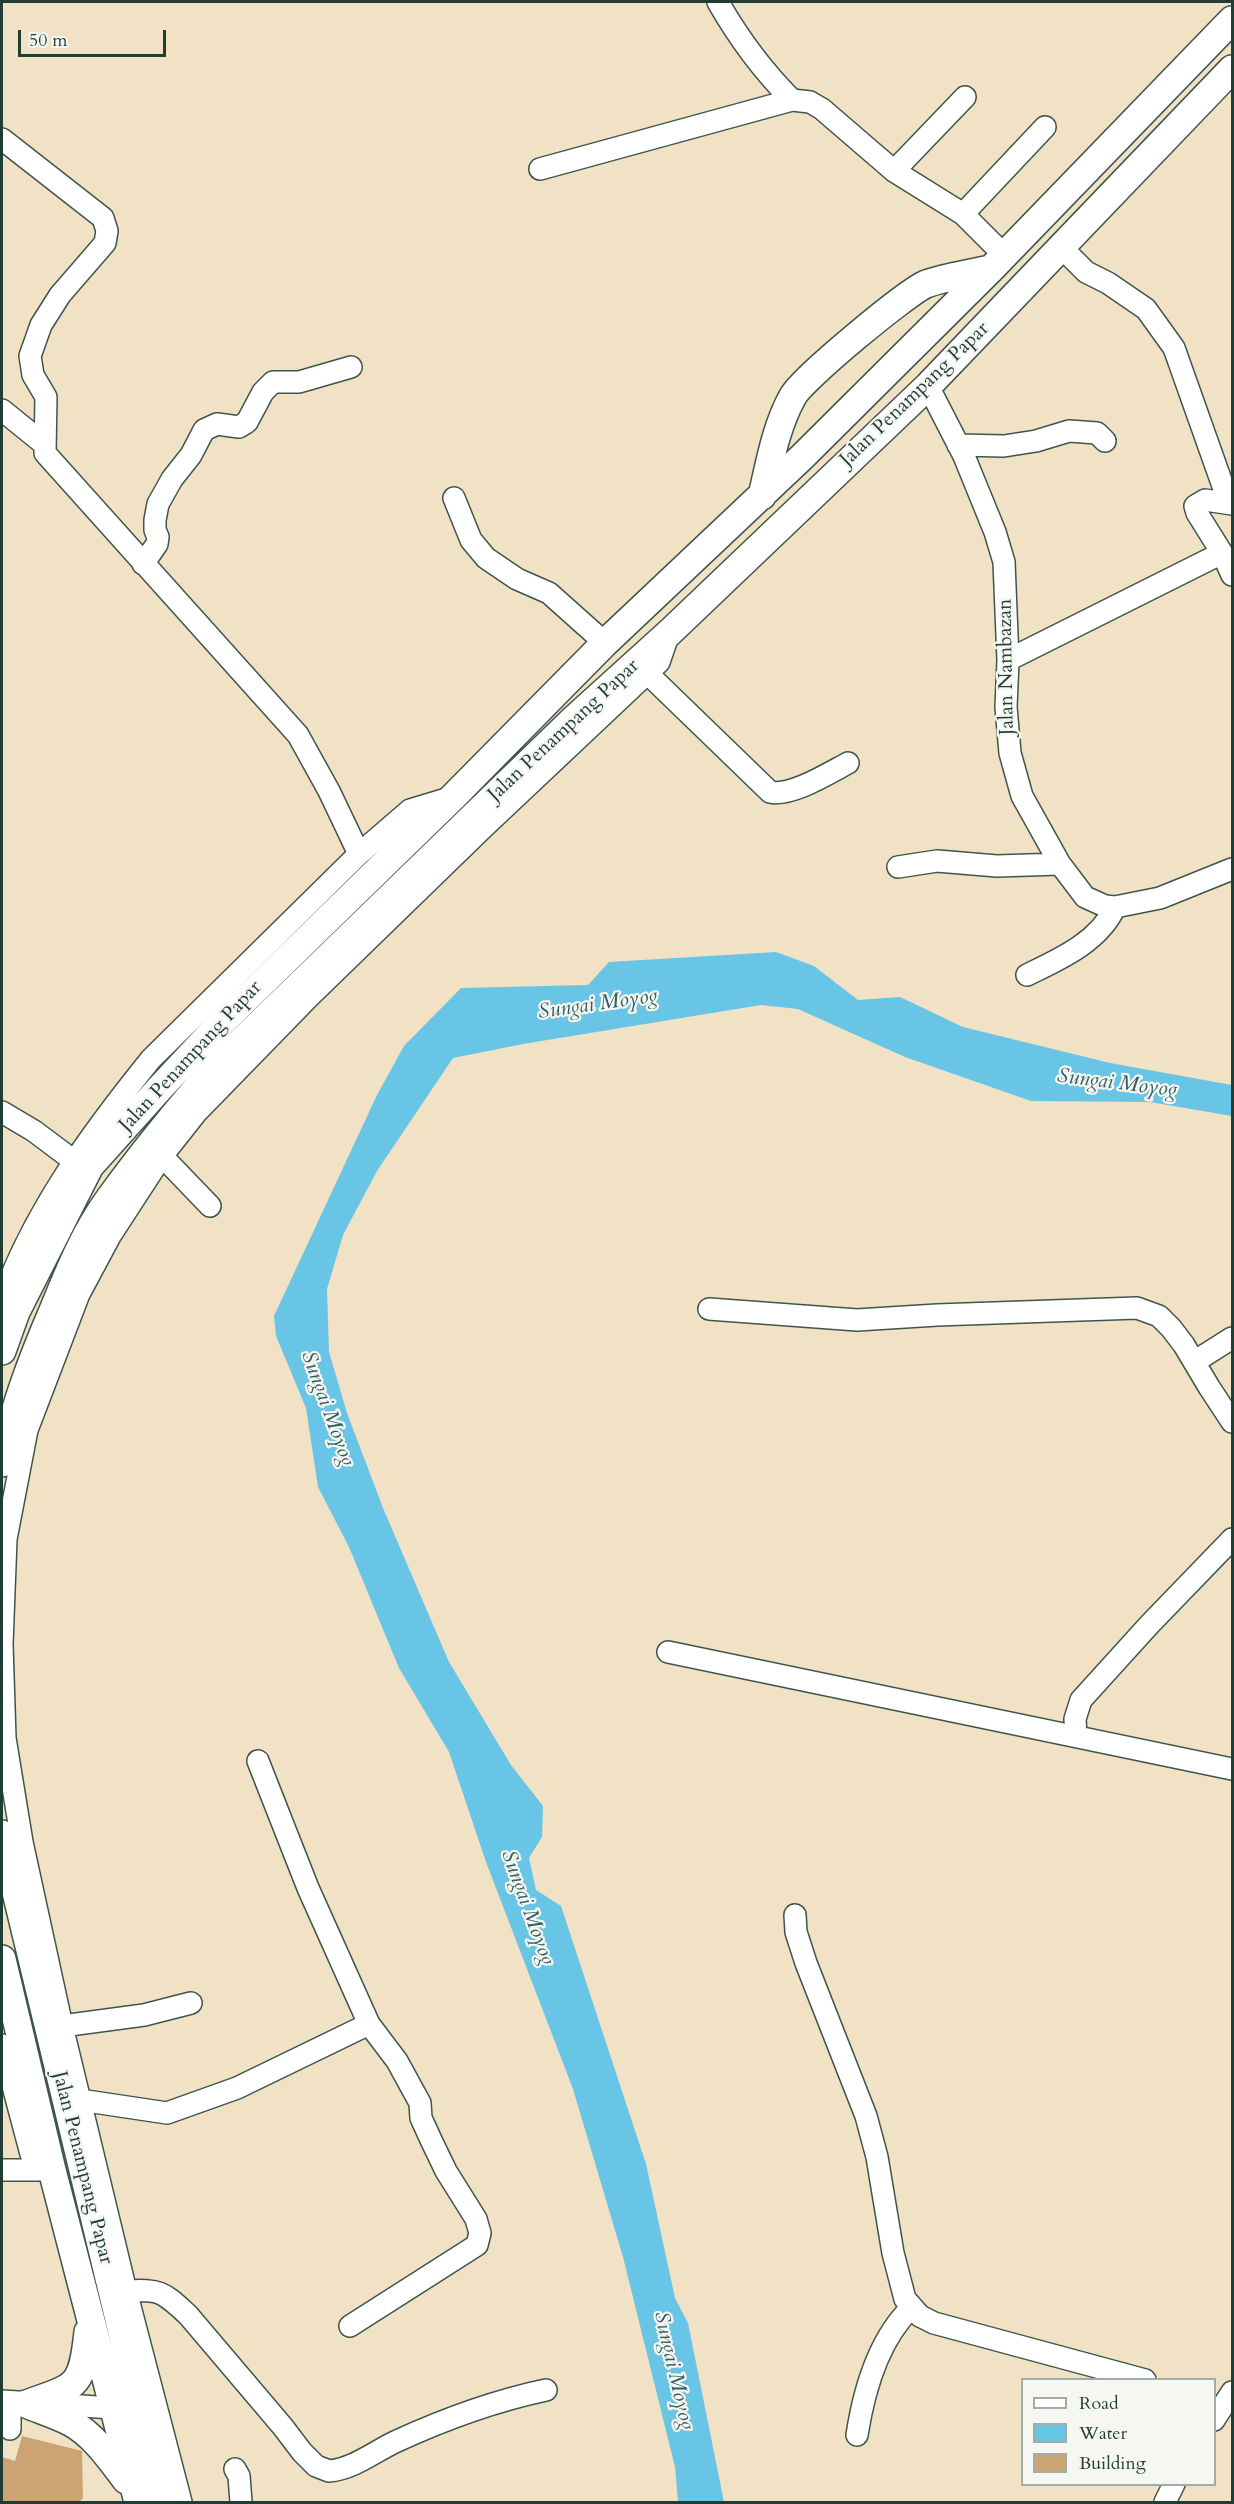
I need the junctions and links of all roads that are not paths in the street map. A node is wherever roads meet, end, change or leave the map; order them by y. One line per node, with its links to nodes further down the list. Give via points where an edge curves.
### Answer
1 (718, 2): 5 (street, via 735,31)
2 (1233, 20): 12 (main road, Jalan Penampang Papar)
3 (1233, 69): 11 (main road, Jalan Penampang Papar)
4 (965, 97): 9 (street)
5 (792, 100): 8 (street); 9 (street, via 810,102 822,109)
6 (1045, 127): 10 (street)
7 (2, 139): 18 (street, via 103,218 107,231 105,243 41,325 30,356 33,375 46,397)
8 (540, 169)
9 (894, 171): 10 (street)
10 (963, 214): 12 (street)
11 (1062, 248): 14 (main road, Jalan Penampang Papar); 23 (street, via 1086,272 1146,309 1174,348)
12 (997, 262): 20 (main road, Jalan Penampang Papar); 21 (main road, via 926,285 893,307 794,394 775,443)
13 (351, 367): 25 (street, via 299,382 273,382 247,422 239,427 217,424 204,430 158,504 157,544)
14 (928, 386): 16 (main road, Jalan Penampang Papar); 19 (street, Jalan Nambazan)
15 (2, 410): 18 (street)
16 (896, 415): 20 (main road, via 825,460 814,462); 27 (main road, Jalan Penampang Papar)
17 (1105, 441): 19 (street, via 1097,433 1070,431 1004,446)
18 (44, 444): 25 (street, via 50,462)
19 (958, 445): 29 (street, Jalan Nambazan, via 1004,562)
20 (802, 457): 21 (main road, Jalan Penampang Papar)
21 (762, 496): 28 (main road, Jalan Penampang Papar)
22 (454, 498): 28 (street, via 471,540 486,558 517,579 549,593)
23 (1231, 504): 24 (street, via 1205,500 1195,506)
24 (1222, 553): 26 (street); 29 (street)
25 (143, 564): 33 (street, via 298,735)
26 (1233, 575)
27 (670, 632): 30 (street, via 659,662); 49 (main road, Jalan Penampang Papar, via 575,718 218,1064 179,1109 108,1200 75,1257 33,1356 10,1424)
28 (605, 643): 32 (main road, Jalan Penampang Papar)
29 (1008, 660): 34 (street, Jalan Nambazan, via 1006,707 1010,753 1022,796)
30 (646, 672): 31 (street, via 770,792 797,788); 40 (street, via 309,998 196,1113)
31 (848, 764)
32 (453, 797): 33 (street, via 410,810); 46 (main road, Jalan Penampang Papar, via 219,1025 90,1166 16,1312)
33 (359, 854): 41 (street, via 143,1055 121,1096)
34 (1060, 864): 35 (street, via 997,866 937,861); 37 (street, Jalan Nambazan, via 1085,897)
35 (898, 867)
36 (1233, 870): 37 (street, via 1160,898)
37 (1115, 908): 38 (street, via 1097,933 1069,955)
38 (1027, 975)
39 (2, 1112): 41 (street)
40 (162, 1156): 42 (street); 60 (street, via 110,1236 79,1294 27,1430 6,1539 2,1644 5,1738 22,1842)
41 (74, 1161): 43 (street)
42 (210, 1206)
43 (2, 1295)
44 (709, 1310): 47 (street, via 857,1320 1137,1308 1159,1316)
45 (1233, 1338): 47 (street)
46 (2, 1351)
47 (1194, 1362): 48 (street)
48 (1233, 1422)
49 (2, 1463)
50 (1233, 1539): 52 (street, via 1081,1700 1075,1719)
51 (668, 1652): 52 (street)
52 (1076, 1736): 54 (street)
53 (258, 1761): 59 (street, via 308,1888)
54 (1233, 1769)
55 (2, 1834): 74 (main road, Jalan Penampang Papar)
56 (795, 1916): 66 (street, via 806,1963 866,2116 893,2253)
57 (2, 1959): 63 (main road, Jalan Penampang Papar)
58 (191, 2003): 60 (street, via 144,2015)
59 (369, 2024): 62 (street, via 237,2088 167,2113); 68 (street, via 397,2061 420,2103 421,2118 432,2142 480,2233 477,2245)
60 (62, 2026): 62 (street)
61 (2, 2045): 63 (street, via 31,2154)
62 (80, 2100): 65 (street)
63 (51, 2166): 64 (street); 67 (main road, Jalan Penampang Papar)
64 (2, 2170)
65 (126, 2291): 70 (street, via 159,2291 170,2299 302,2452 316,2466 329,2471 470,2410); 82 (street)
66 (911, 2308): 69 (street, via 934,2323); 77 (street, via 898,2321 877,2363 865,2394)
67 (89, 2317): 72 (main road, via 85,2360 68,2389); 73 (main road, Jalan Penampang Papar)
68 (350, 2326)
69 (1141, 2378)
70 (546, 2390)
71 (1225, 2397): 75 (street)
72 (12, 2402): 73 (street); 76 (street); 80 (main road, via 71,2423 88,2435 104,2450)
73 (112, 2408): 74 (street); 80 (main road, Jalan Penampang Papar)
74 (142, 2409): 81 (main road, Jalan Penampang Papar)
75 (1216, 2418)
76 (10, 2429)
77 (857, 2435)
78 (235, 2469): 83 (street)
79 (1173, 2486): 84 (street)
80 (137, 2498)
81 (163, 2502)
82 (181, 2502)
83 (241, 2502)
84 (1165, 2502)

